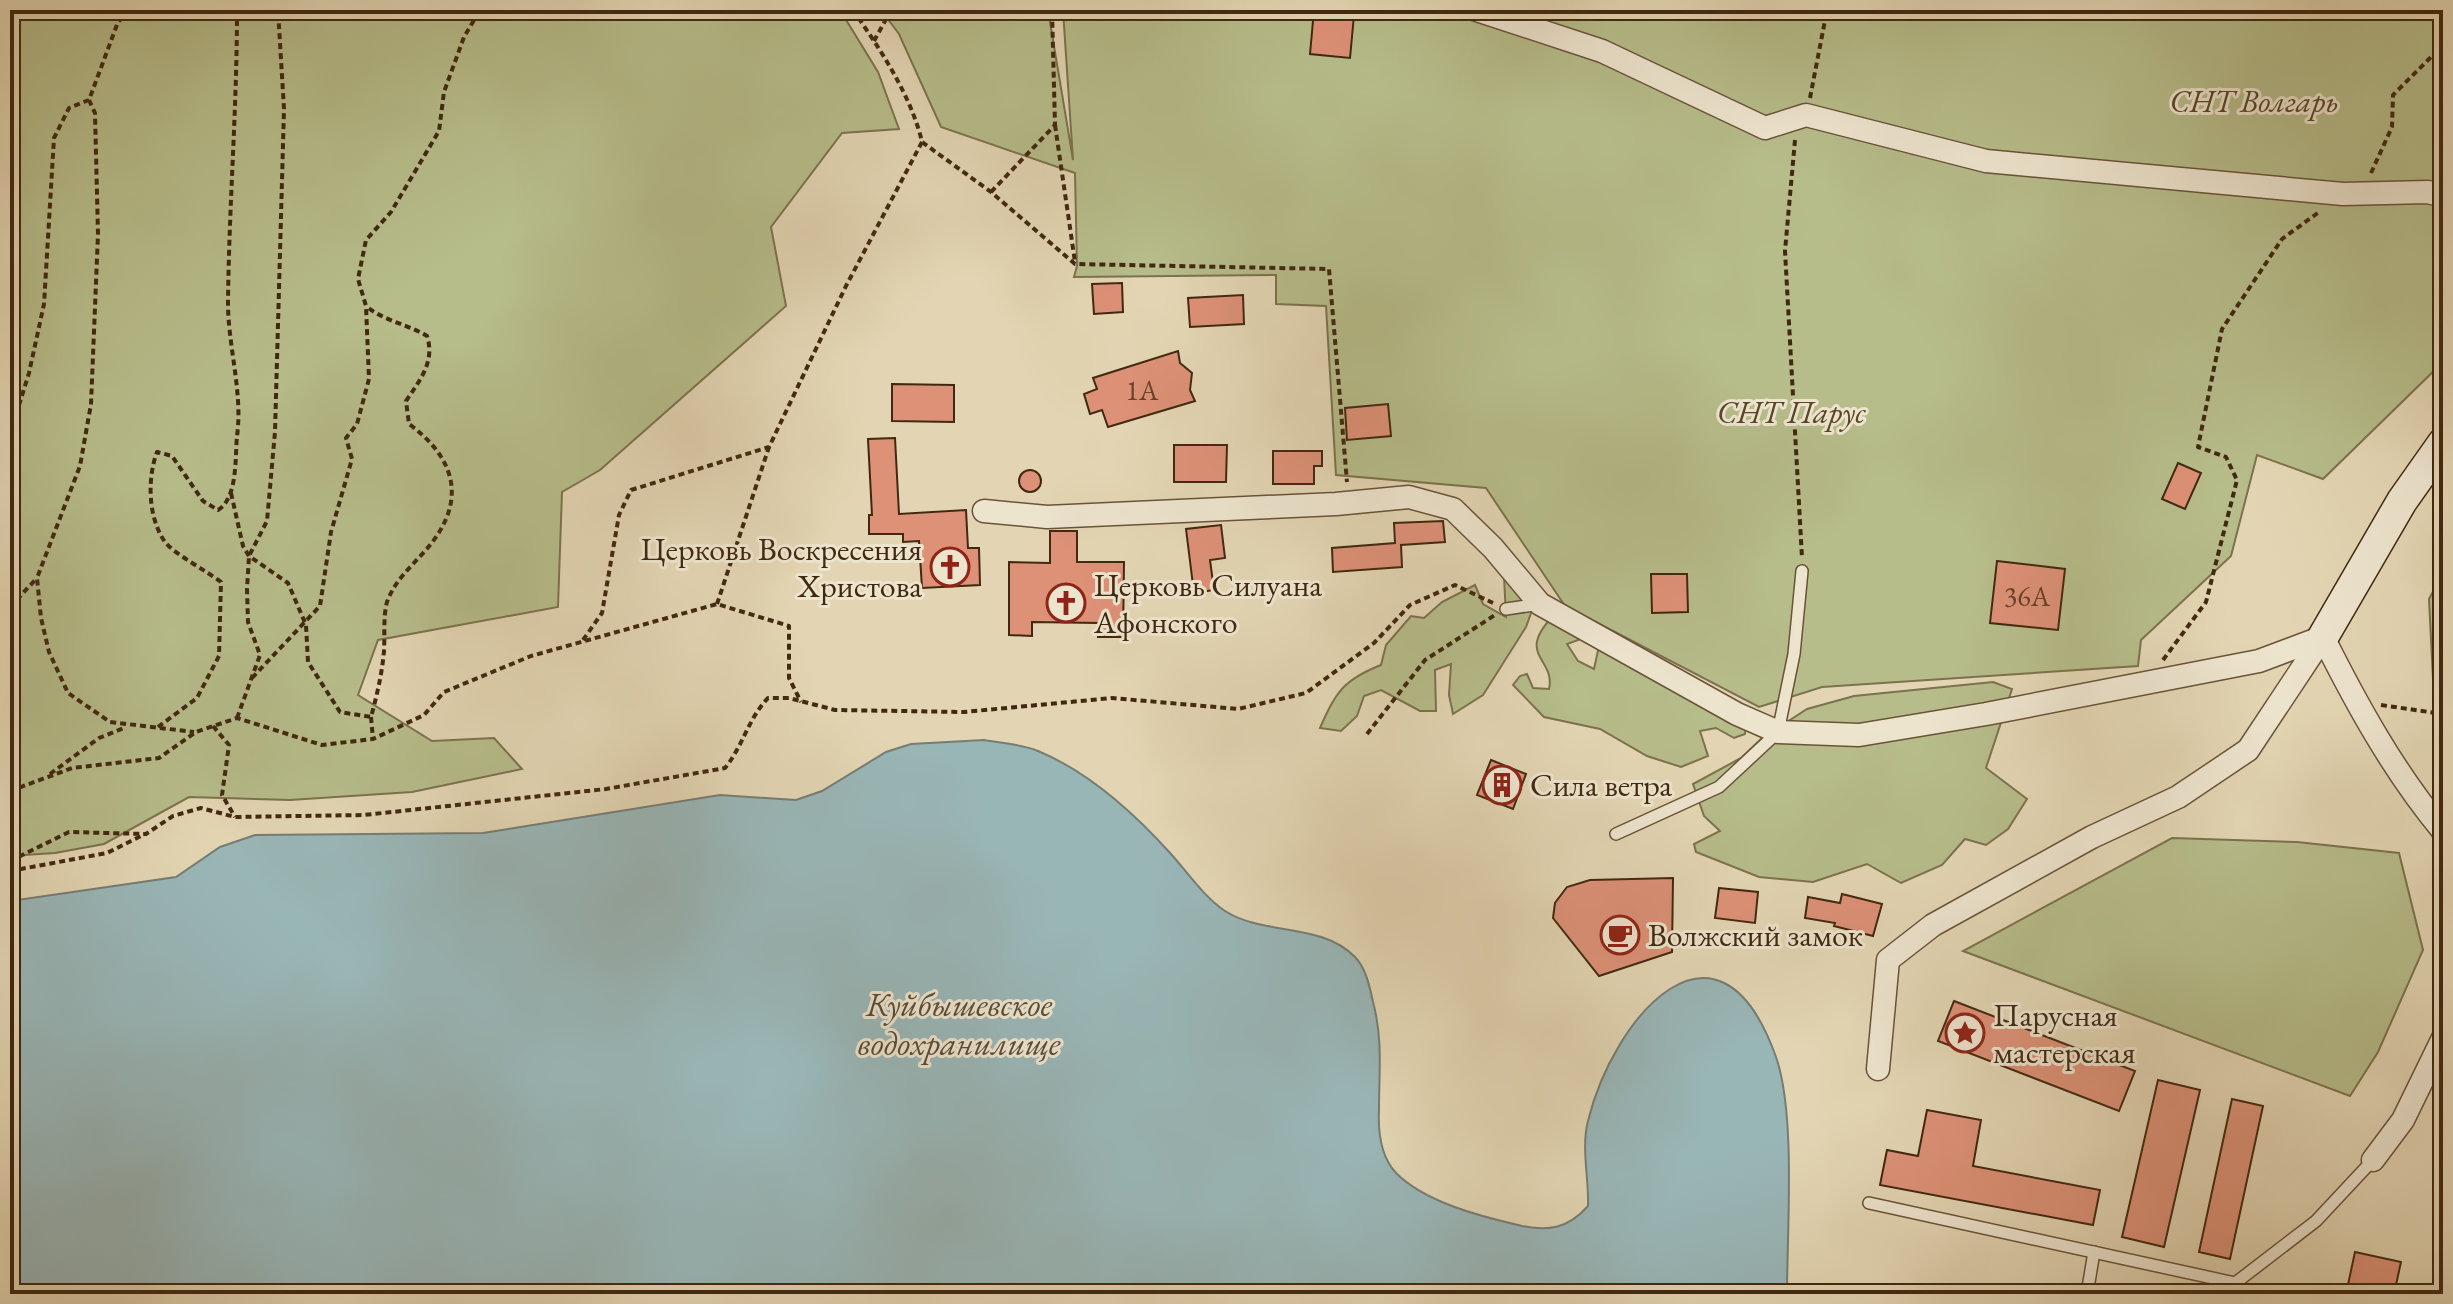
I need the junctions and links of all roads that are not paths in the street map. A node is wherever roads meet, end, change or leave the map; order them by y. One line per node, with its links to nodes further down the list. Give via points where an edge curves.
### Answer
1 (1477, 10): 2 (street, via 1602,51 1765,128 1806,115 1986,161 2343,194)
2 (2443, 196)
3 (2443, 443): 8 (street, via 2402,501)
4 (984, 511): 6 (street, via 1047,517 1409,497 1453,509)
5 (1802, 571): 9 (lane, via 1794,654)
6 (1540, 604): 7 (lane); 9 (street)
7 (1506, 609)
8 (2323, 637): 9 (street, via 2259,661 1859,735); 11 (street, via 2355,701); 13 (street, via 2248,750 2178,797 2092,837 1933,925 1888,960)
9 (1778, 732): 10 (lane, via 1719,787)
10 (1616, 834)
11 (2442, 835)
12 (2443, 1038): 14 (street, via 2403,1120)
13 (1878, 1069)
14 (2373, 1160): 17 (lane, via 2316,1221)
15 (1869, 1203): 16 (lane)
16 (2094, 1252): 17 (lane); 18 (lane)
17 (2235, 1283): 19 (lane)
18 (2087, 1294)
19 (2221, 1294)

